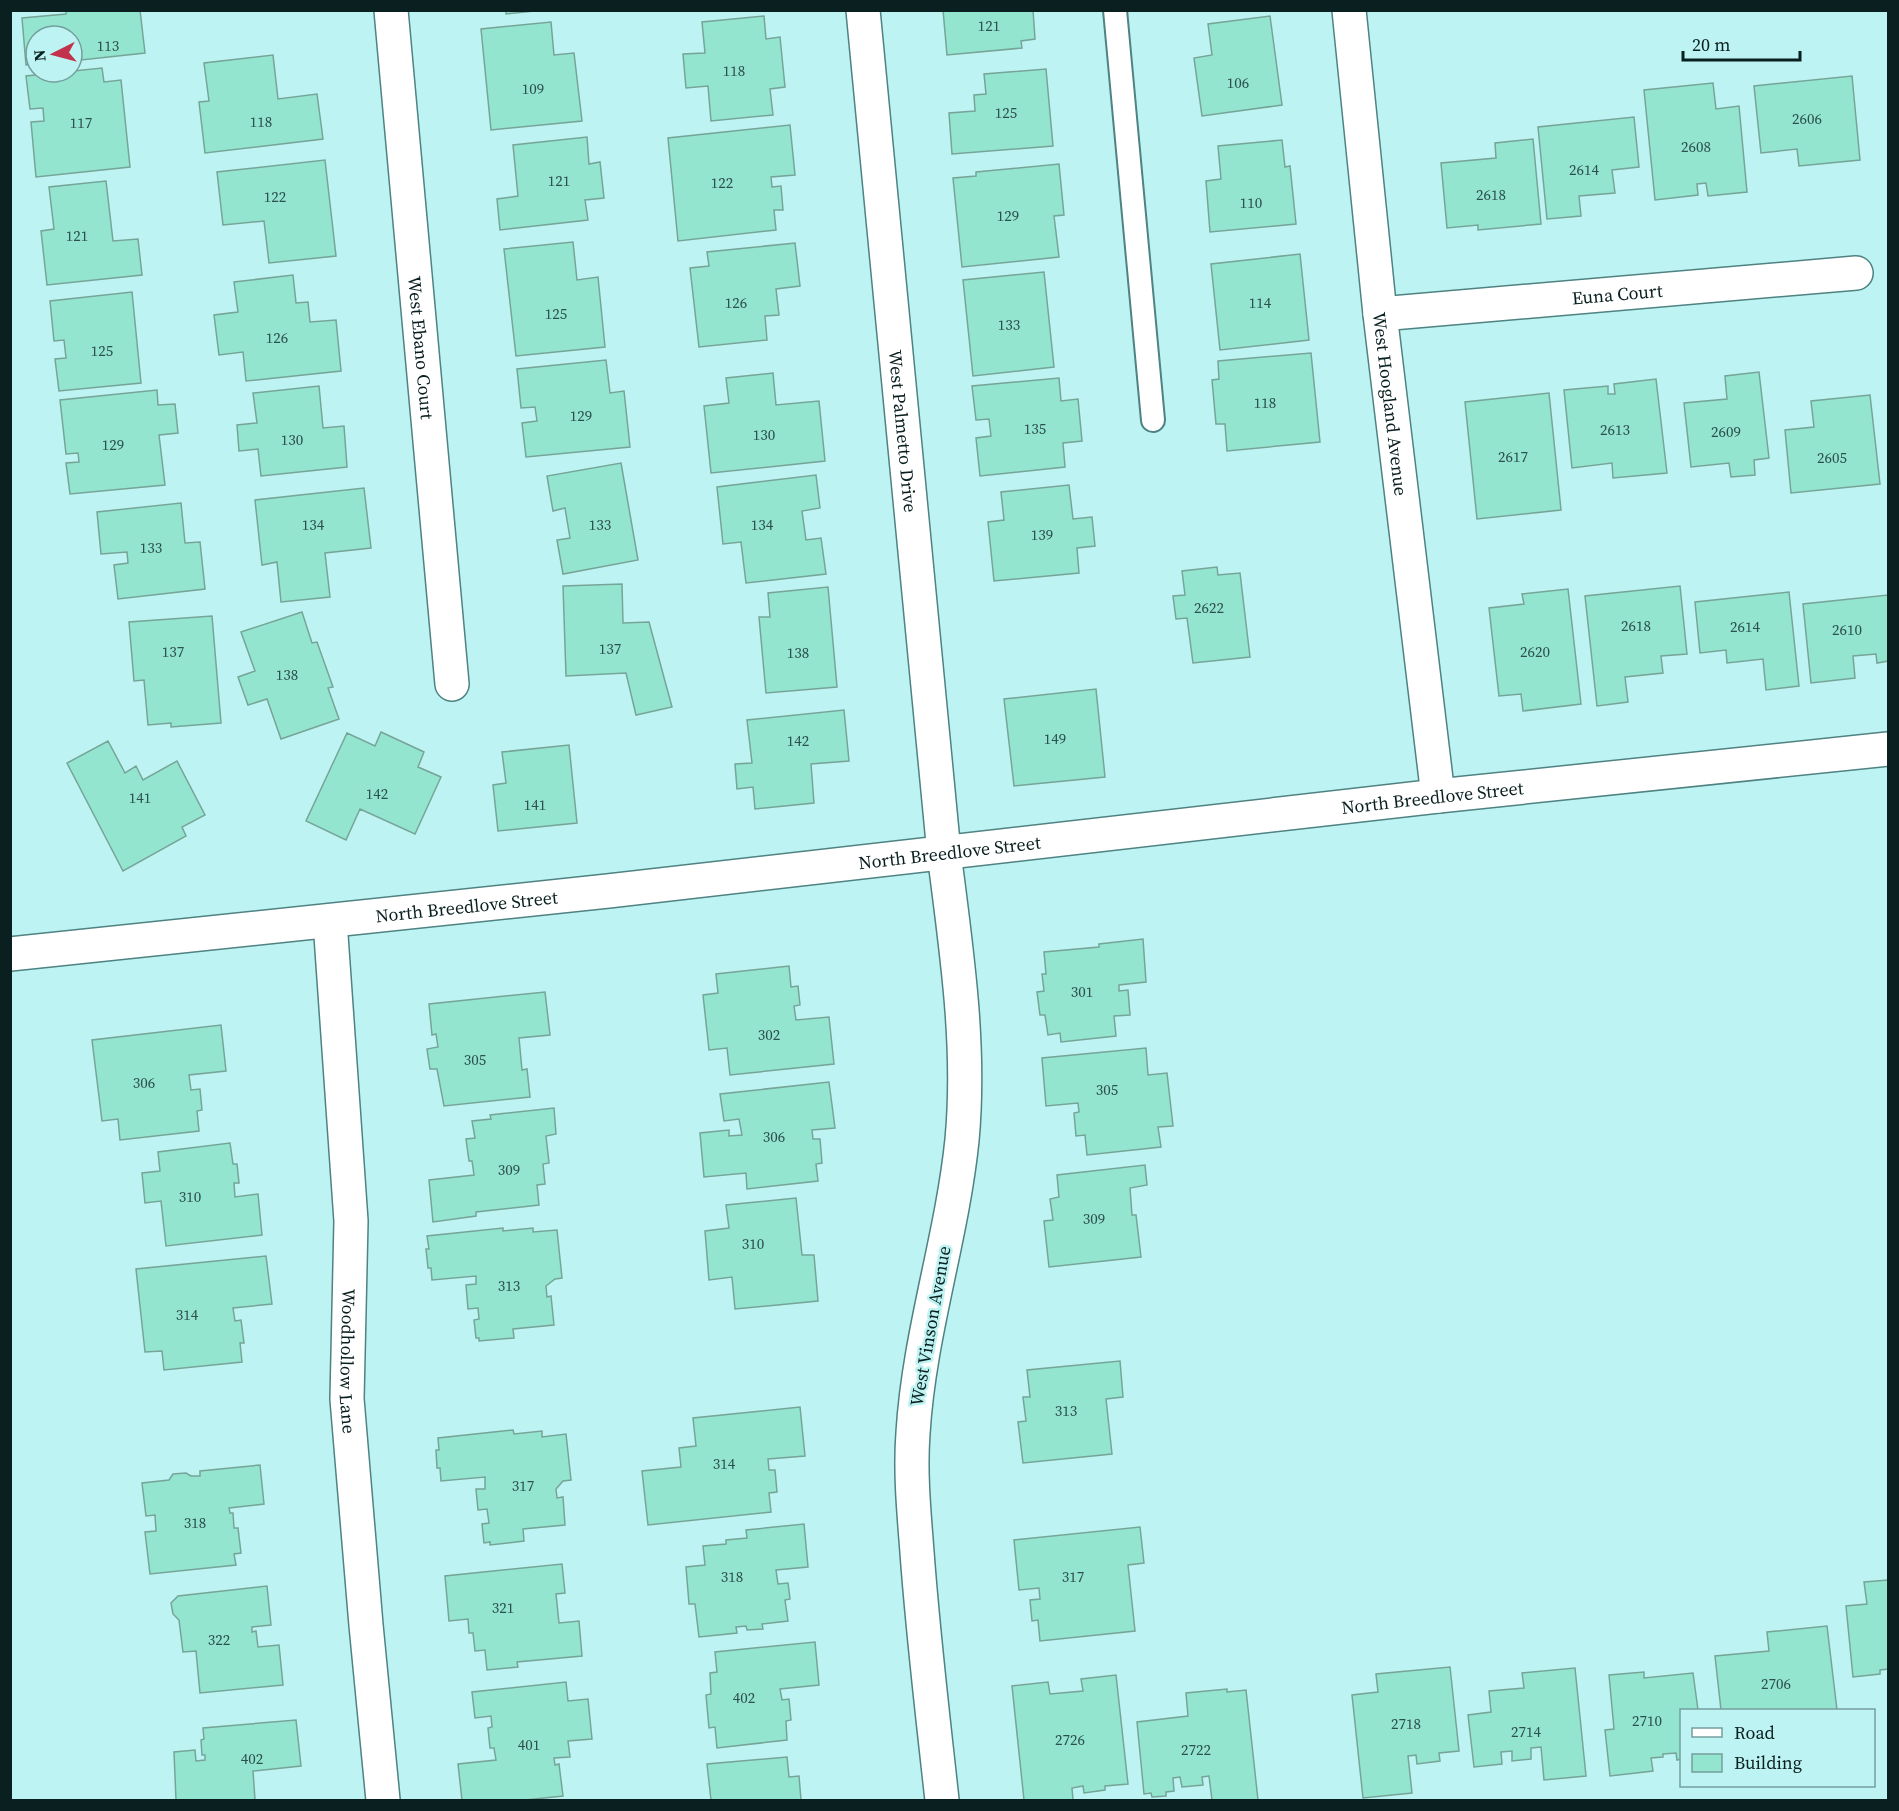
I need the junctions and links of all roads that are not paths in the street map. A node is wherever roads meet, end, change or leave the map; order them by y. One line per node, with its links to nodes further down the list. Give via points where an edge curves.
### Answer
1 (391, 10): 8 (street, West Ebano Court)
2 (864, 10): 11 (street, West Palmetto Drive)
3 (1115, 10): 7 (lane)
4 (1349, 10): 6 (street, West Hoogland Avenue)
5 (1856, 273): 6 (street, Euna Court)
6 (1380, 314): 10 (street, West Hoogland Avenue)
7 (1153, 420)
8 (452, 684)
9 (1888, 749): 10 (street, North Breedlove Street)
10 (1438, 796): 11 (street, North Breedlove Street)
11 (944, 853): 12 (street, North Breedlove Street); 15 (street, West Vinson Avenue, via 959,966 965,1099 949,1224 918,1383 912,1474 919,1584)
12 (330, 921): 13 (street, North Breedlove Street); 14 (street, Woodhollow Lane, via 351,1221 347,1399)
13 (10, 954)
14 (383, 1800)
15 (942, 1800)

